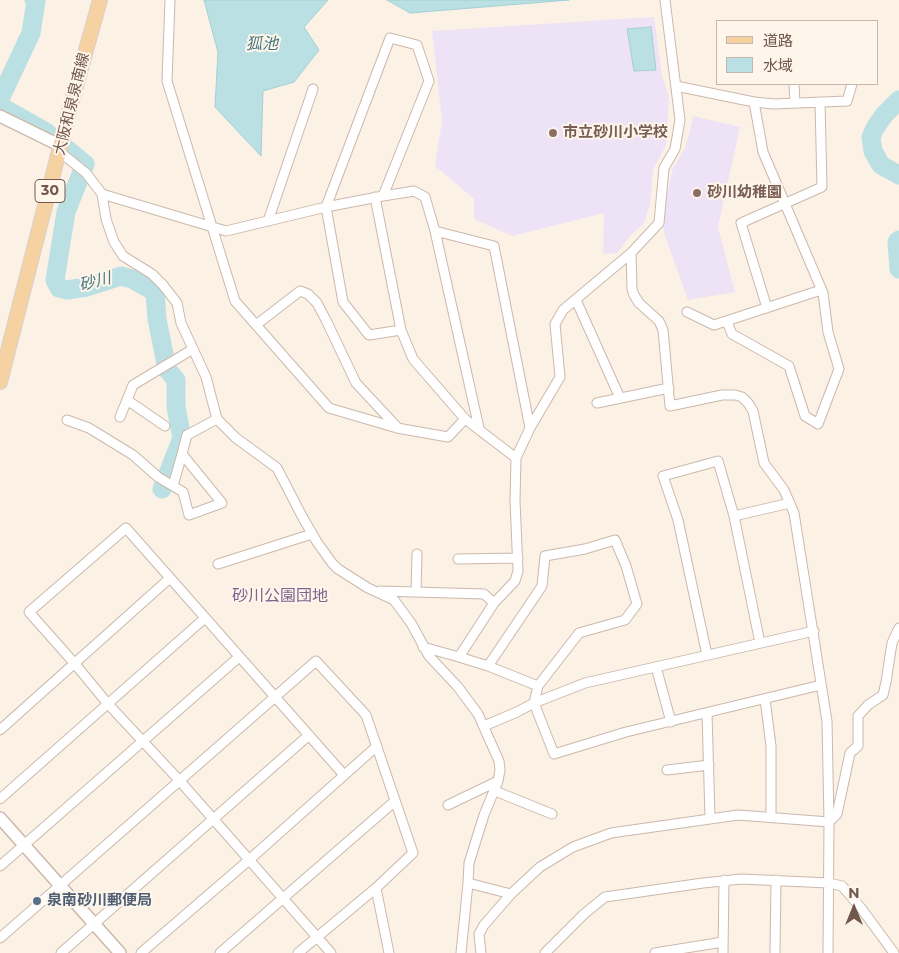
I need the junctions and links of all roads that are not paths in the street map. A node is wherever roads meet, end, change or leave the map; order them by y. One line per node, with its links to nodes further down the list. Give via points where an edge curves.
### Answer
1 (100, 0): 12 (main road, 大阪和泉泉南線 / 30)
2 (170, 0): 18 (street, via 167,80)
3 (665, 0): 6 (street)
4 (794, 85): 10 (street)
5 (852, 85): 9 (street, via 847,101)
6 (676, 86): 8 (street); 20 (street, via 680,120 675,149 664,168 659,223)
7 (313, 89): 17 (street)
8 (754, 102): 10 (street); 15 (street, via 763,152)
9 (820, 102): 10 (street); 15 (street, via 822,187)
10 (795, 103)
11 (0, 116): 12 (street)
12 (60, 149): 13 (street, via 86,173); 29 (main road, 大阪和泉泉南線 / 30)
13 (102, 194): 18 (street); 28 (street, via 114,242 123,256 152,274 177,303 180,323)
14 (379, 197): 16 (street); 16 (street, via 429,81 417,45 390,38); 19 (street, via 414,191 425,197); 27 (street)
15 (785, 204): 21 (street); 23 (street, via 741,223)
16 (326, 207): 17 (street); 27 (street, via 343,302 369,335)
17 (268, 221): 18 (street, via 226,231)
18 (211, 227): 26 (street, via 235,301)
19 (435, 231): 40 (street); 41 (street, via 494,246)
20 (631, 253): 22 (street); 30 (street, via 634,295 659,321 663,330)
21 (822, 290): 23 (street); 25 (street, via 828,332 839,368 818,424 805,416 789,366 732,334)
22 (576, 300): 31 (street); 41 (street, via 563,310 555,324 560,377)
23 (767, 308): 25 (street)
24 (687, 312): 25 (street, via 714,325)
25 (727, 322)
26 (256, 325): 39 (street, via 329,408); 39 (street, via 300,291 308,294 317,303 356,384)
27 (401, 330): 36 (street, via 412,359)
28 (193, 349): 32 (street, via 133,385); 35 (street, via 206,377)
29 (0, 382)
30 (669, 388): 31 (street); 45 (street, via 670,406 722,395 742,397 757,423 764,462)
31 (620, 398): 33 (street)
32 (127, 400): 34 (street); 38 (street)
33 (597, 403)
34 (120, 417)
35 (217, 418): 42 (street, via 187,436); 47 (street, via 236,438 277,468)
36 (465, 419): 39 (street, via 448,437); 40 (street)
37 (66, 420): 44 (street, via 89,428)
38 (165, 426)
39 (397, 428)
40 (479, 428): 43 (street)
41 (530, 428): 43 (street)
42 (182, 454): 44 (street); 44 (street, via 222,504 189,514 183,492)
43 (516, 458): 49 (street)
44 (173, 486)
45 (790, 503): 46 (street); 58 (street, via 802,552)
46 (734, 516): 59 (street); 61 (street, via 718,462 664,476 678,520)
47 (312, 534): 51 (street); 53 (street, via 338,569)
48 (417, 554): 54 (street)
49 (518, 558): 50 (street); 55 (street, via 515,581)
50 (458, 559)
51 (218, 564)
52 (170, 578): 56 (street); 64 (street); 64 (street, via 126,528 29,612)
53 (377, 591): 54 (street); 60 (street, via 394,600)
54 (416, 592): 55 (street, via 484,594)
55 (494, 603): 63 (street)
56 (205, 618): 62 (street); 72 (street)
57 (899, 628): 94 (street, via 892,643 883,695 858,716 858,746 850,753 837,814)
58 (814, 631): 59 (street); 67 (street)
59 (760, 643): 61 (street)
60 (423, 647): 63 (street); 75 (street, via 458,687)
61 (707, 655): 66 (street)
62 (239, 657): 69 (street); 78 (street)
63 (459, 657): 65 (street)
64 (75, 664): 72 (street); 76 (street)
65 (488, 666): 68 (street); 68 (street, via 542,586 545,556 615,540 637,604 625,620 579,633)
66 (656, 667): 71 (street, via 585,683); 74 (street)
67 (821, 685): 70 (street); 94 (street, via 829,745)
68 (538, 686): 71 (street)
69 (274, 697): 77 (street); 79 (street, via 316,661 366,715); 83 (street)
70 (765, 699): 73 (street); 90 (street, via 771,746)
71 (534, 703): 74 (street, via 554,754); 75 (street)
72 (108, 704): 78 (street); 86 (street)
73 (707, 713): 74 (street); 80 (street)
74 (671, 722)
75 (484, 726): 84 (street, via 498,761)
76 (0, 730)
77 (309, 735): 82 (street); 93 (street)
78 (143, 742): 83 (street); 95 (street)
79 (377, 746): 82 (street); 87 (street)
80 (709, 765): 81 (street); 92 (street)
81 (667, 770)
82 (344, 774): 96 (street)
83 (179, 780): 93 (street); 102 (street)
84 (498, 780): 85 (street); 88 (street)
85 (495, 791): 89 (street); 100 (street, via 469,863)
86 (0, 799)
87 (395, 801): 103 (street, via 413,853); 105 (street)
88 (448, 805)
89 (552, 814)
90 (771, 817): 92 (street, via 738,815); 94 (street)
91 (0, 818): 95 (street)
92 (710, 818): 104 (street, via 611,833 573,847 540,867)
93 (213, 819): 96 (street); 106 (street)
94 (829, 822): 101 (street)
95 (24, 844): 97 (street); 102 (street)
96 (249, 860): 105 (street); 113 (street)
97 (0, 866)
98 (724, 880): 99 (street); 109 (street); 120 (street, via 606,897)
99 (776, 880): 101 (street); 123 (street)
100 (468, 883): 104 (street); 118 (street)
101 (829, 883): 110 (street, via 842,886 861,908); 124 (street)
102 (61, 886): 106 (street); 108 (street)
103 (376, 888): 107 (street); 117 (street)
104 (510, 894): 119 (street, via 479,934)
105 (283, 898): 107 (street); 114 (street)
106 (94, 923): 111 (street); 112 (street)
107 (316, 937): 115 (street); 116 (street)
108 (0, 938)
109 (724, 942): 121 (street); 122 (street)
110 (886, 948): 125 (street)
111 (61, 953)
112 (120, 953)
113 (141, 953)
114 (220, 953)
115 (298, 953)
116 (331, 953)
117 (389, 953)
118 (461, 953)
119 (481, 953)
120 (545, 953)
121 (655, 953)
122 (723, 953)
123 (775, 953)
124 (828, 953)
125 (894, 953)

